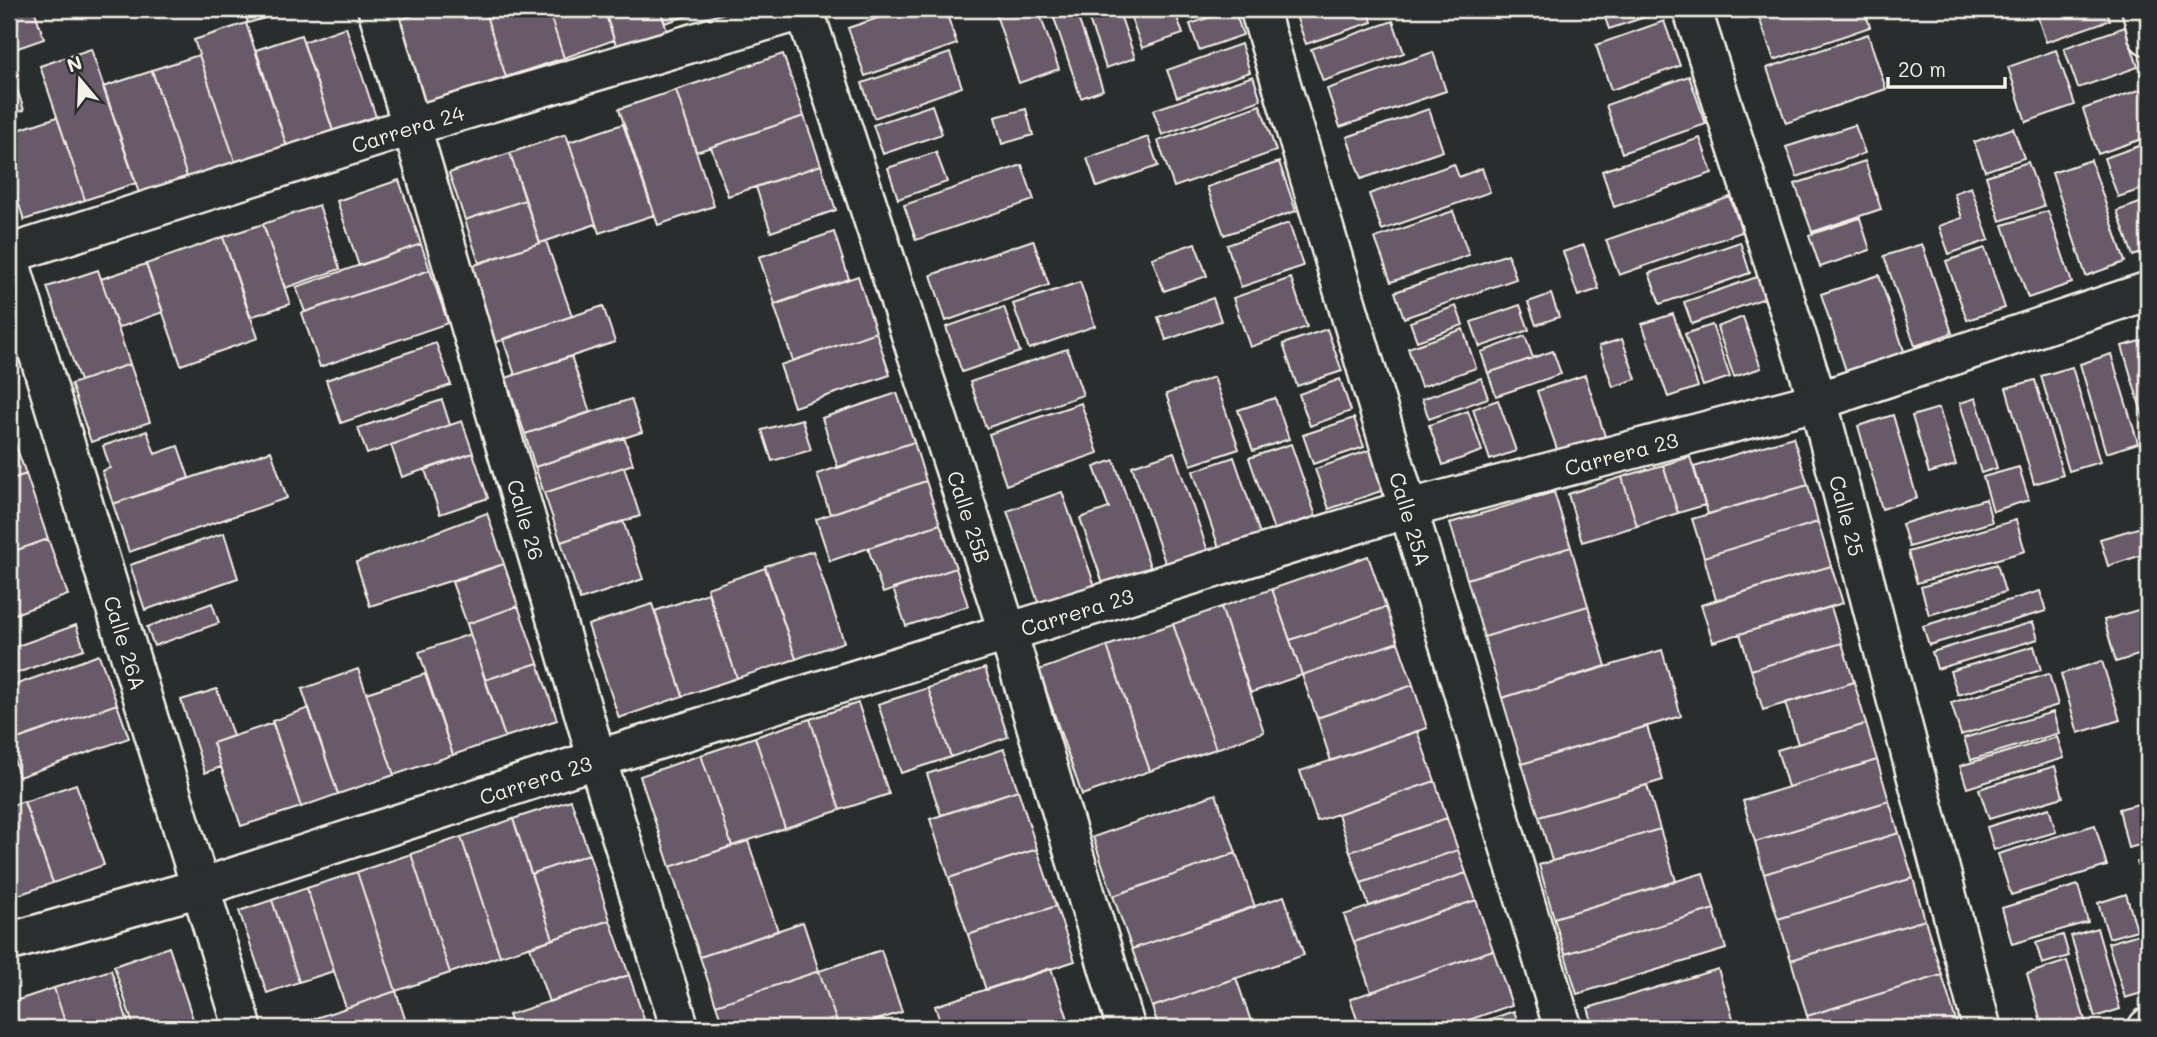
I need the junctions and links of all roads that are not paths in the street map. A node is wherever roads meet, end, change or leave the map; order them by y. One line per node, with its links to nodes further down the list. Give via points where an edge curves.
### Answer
1 (377, 9): 7 (street, Calle 26)
2 (806, 9): 7 (street, Carrera 24); 12 (street, Calle 25B)
3 (1259, 9): 11 (street, Calle 25A)
4 (1692, 9): 10 (street, Calle 25)
5 (2141, 9): 6 (street)
6 (2148, 36)
7 (412, 126): 8 (street, Carrera 24); 13 (street, Calle 26)
8 (9, 256): 14 (street, Calle 26A)
9 (2148, 291): 10 (street, Carrera 23)
10 (1818, 401): 11 (street, Carrera 23); 20 (street, Calle 25)
11 (1407, 509): 12 (street, Carrera 23); 19 (street, Calle 25A)
12 (1008, 633): 13 (street, Carrera 23); 18 (street, Calle 25B)
13 (597, 759): 14 (street, Carrera 23); 17 (street, Calle 26)
14 (198, 888): 15 (street, Carrera 23); 16 (street, Calle 26A)
15 (9, 942)
16 (243, 1028)
17 (680, 1028)
18 (1126, 1028)
19 (1563, 1028)
20 (1982, 1028)

